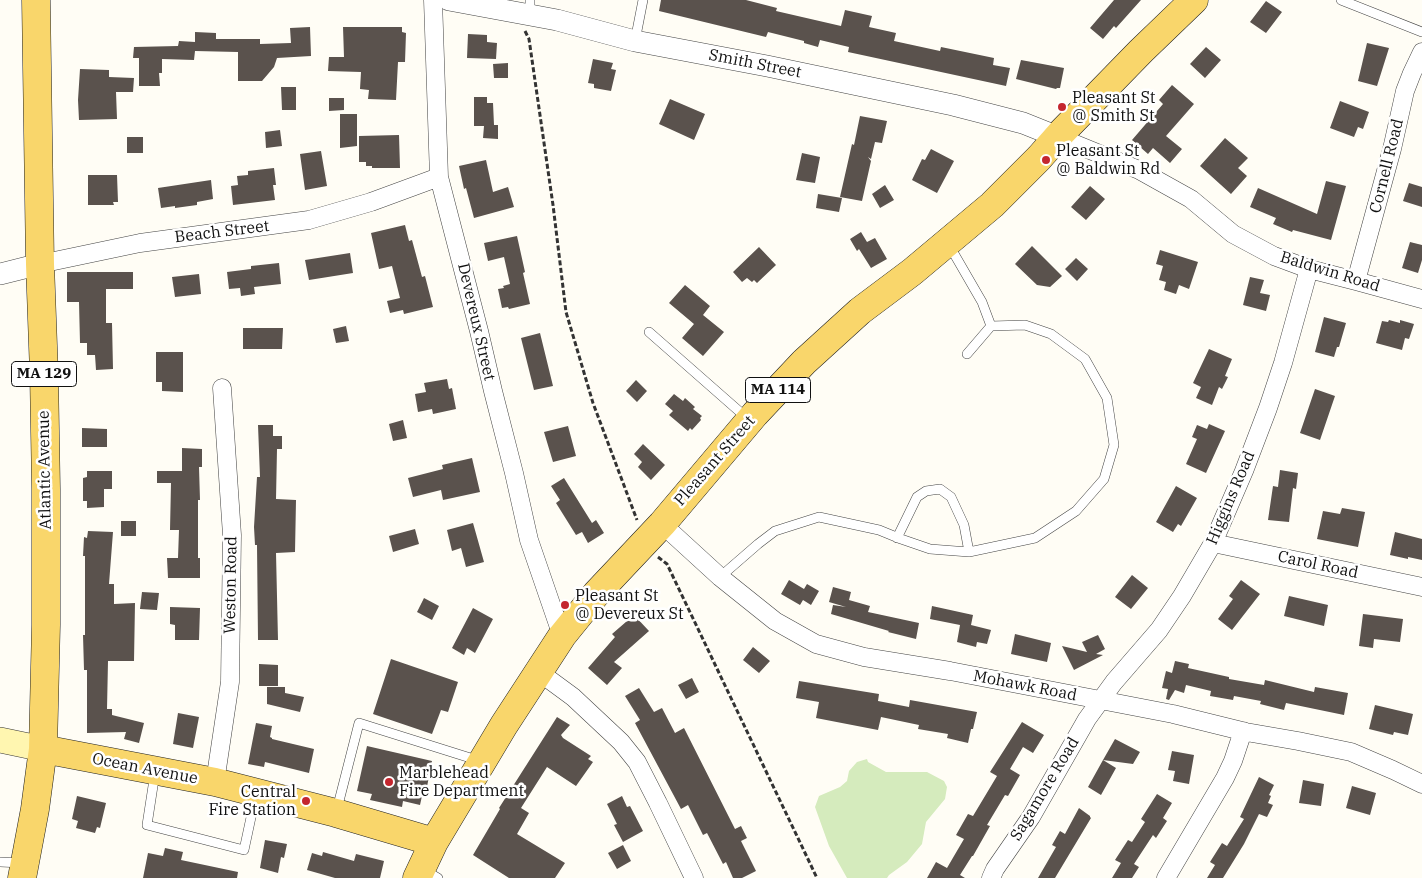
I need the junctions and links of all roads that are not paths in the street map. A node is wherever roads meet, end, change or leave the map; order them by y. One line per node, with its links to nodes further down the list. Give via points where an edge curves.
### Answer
1 (36, 0): 14 (main road, Atlantic Avenue / MA 129)
2 (433, 0): 12 (street, Devereux Street)
3 (449, 0): 7 (street, Smith Street)
4 (644, 0): 9 (lane)
5 (1194, 0): 11 (main road, Pleasant Street / MA 114)
6 (1341, 0): 8 (lane)
7 (525, 9): 9 (street, Smith Street)
8 (1422, 32)
9 (635, 41): 11 (street, Smith Street, via 954,105 1022,123)
10 (1422, 52): 17 (street, Cornell Road, via 1406,91)
11 (1058, 137): 13 (main road, Pleasant Street / MA 114); 15 (street, Baldwin Road, via 1139,170 1190,199 1233,234)
12 (439, 177): 14 (street, Beach Street, via 309,220 140,243); 30 (street, Devereux Street, via 529,540)
13 (948, 243): 19 (lane, via 982,302); 23 (main road, Pleasant Street / MA 114, via 860,310 804,362)
14 (40, 264): 16 (street, Beach Street); 35 (main road, Atlantic Avenue / MA 129, via 46,489)
15 (1309, 270): 17 (street, Baldwin Road); 26 (street, Higgins Road, via 1268,408)
16 (0, 274)
17 (1356, 281): 18 (street, Baldwin Road)
18 (1422, 299)
19 (991, 326): 21 (lane); 27 (lane, via 1025,325 1051,334 1085,359 1107,398 1114,445 1104,480 1076,511 1035,538)
20 (649, 332): 23 (lane)
21 (967, 354)
22 (222, 388): 38 (street, Weston Road, via 232,534 230,682)
23 (750, 421): 24 (main road, Pleasant Street / MA 114)
24 (655, 530): 28 (street, Mohawk Road); 30 (main road, Pleasant Street / MA 114)
25 (898, 538): 27 (lane, via 930,550); 27 (lane, via 917,497 926,491 940,489 951,497 964,525); 28 (lane, via 879,530 818,517 775,532)
26 (1213, 543): 29 (street, Carol Road); 32 (street, Higgins Road, via 1159,630)
27 (969, 552)
28 (720, 577): 32 (street, Mohawk Road, via 775,621 816,644 864,657)
29 (1422, 587)
30 (562, 636): 31 (main road, Pleasant Street / MA 114)
31 (539, 672): 36 (main road, Pleasant Street / MA 114); 45 (street, via 573,697 621,742 655,797)
32 (1100, 700): 33 (street, Mohawk Road); 46 (street, Sagamore Road)
33 (1243, 731): 39 (street, Mohawk Road, via 1351,752); 47 (street, via 1225,778)
34 (0, 740): 35 (main road, Ocean Avenue)
35 (43, 749): 37 (main road, Ocean Avenue); 43 (main road, Atlantic Avenue, via 35,809)
36 (483, 762): 41 (lane, via 358,723); 42 (main road, Pleasant Street / MA 114)
37 (155, 770): 38 (main road, Ocean Avenue); 40 (lane, via 147,825 244,850)
38 (215, 782): 40 (main road, Ocean Avenue)
39 (1422, 784)
40 (256, 792): 41 (main road, Ocean Avenue)
41 (336, 813): 42 (main road, Ocean Avenue)
42 (434, 842): 44 (main road, Pleasant Street)
43 (16, 868)
44 (426, 875)
45 (694, 878)
46 (991, 878)
47 (1166, 878)

